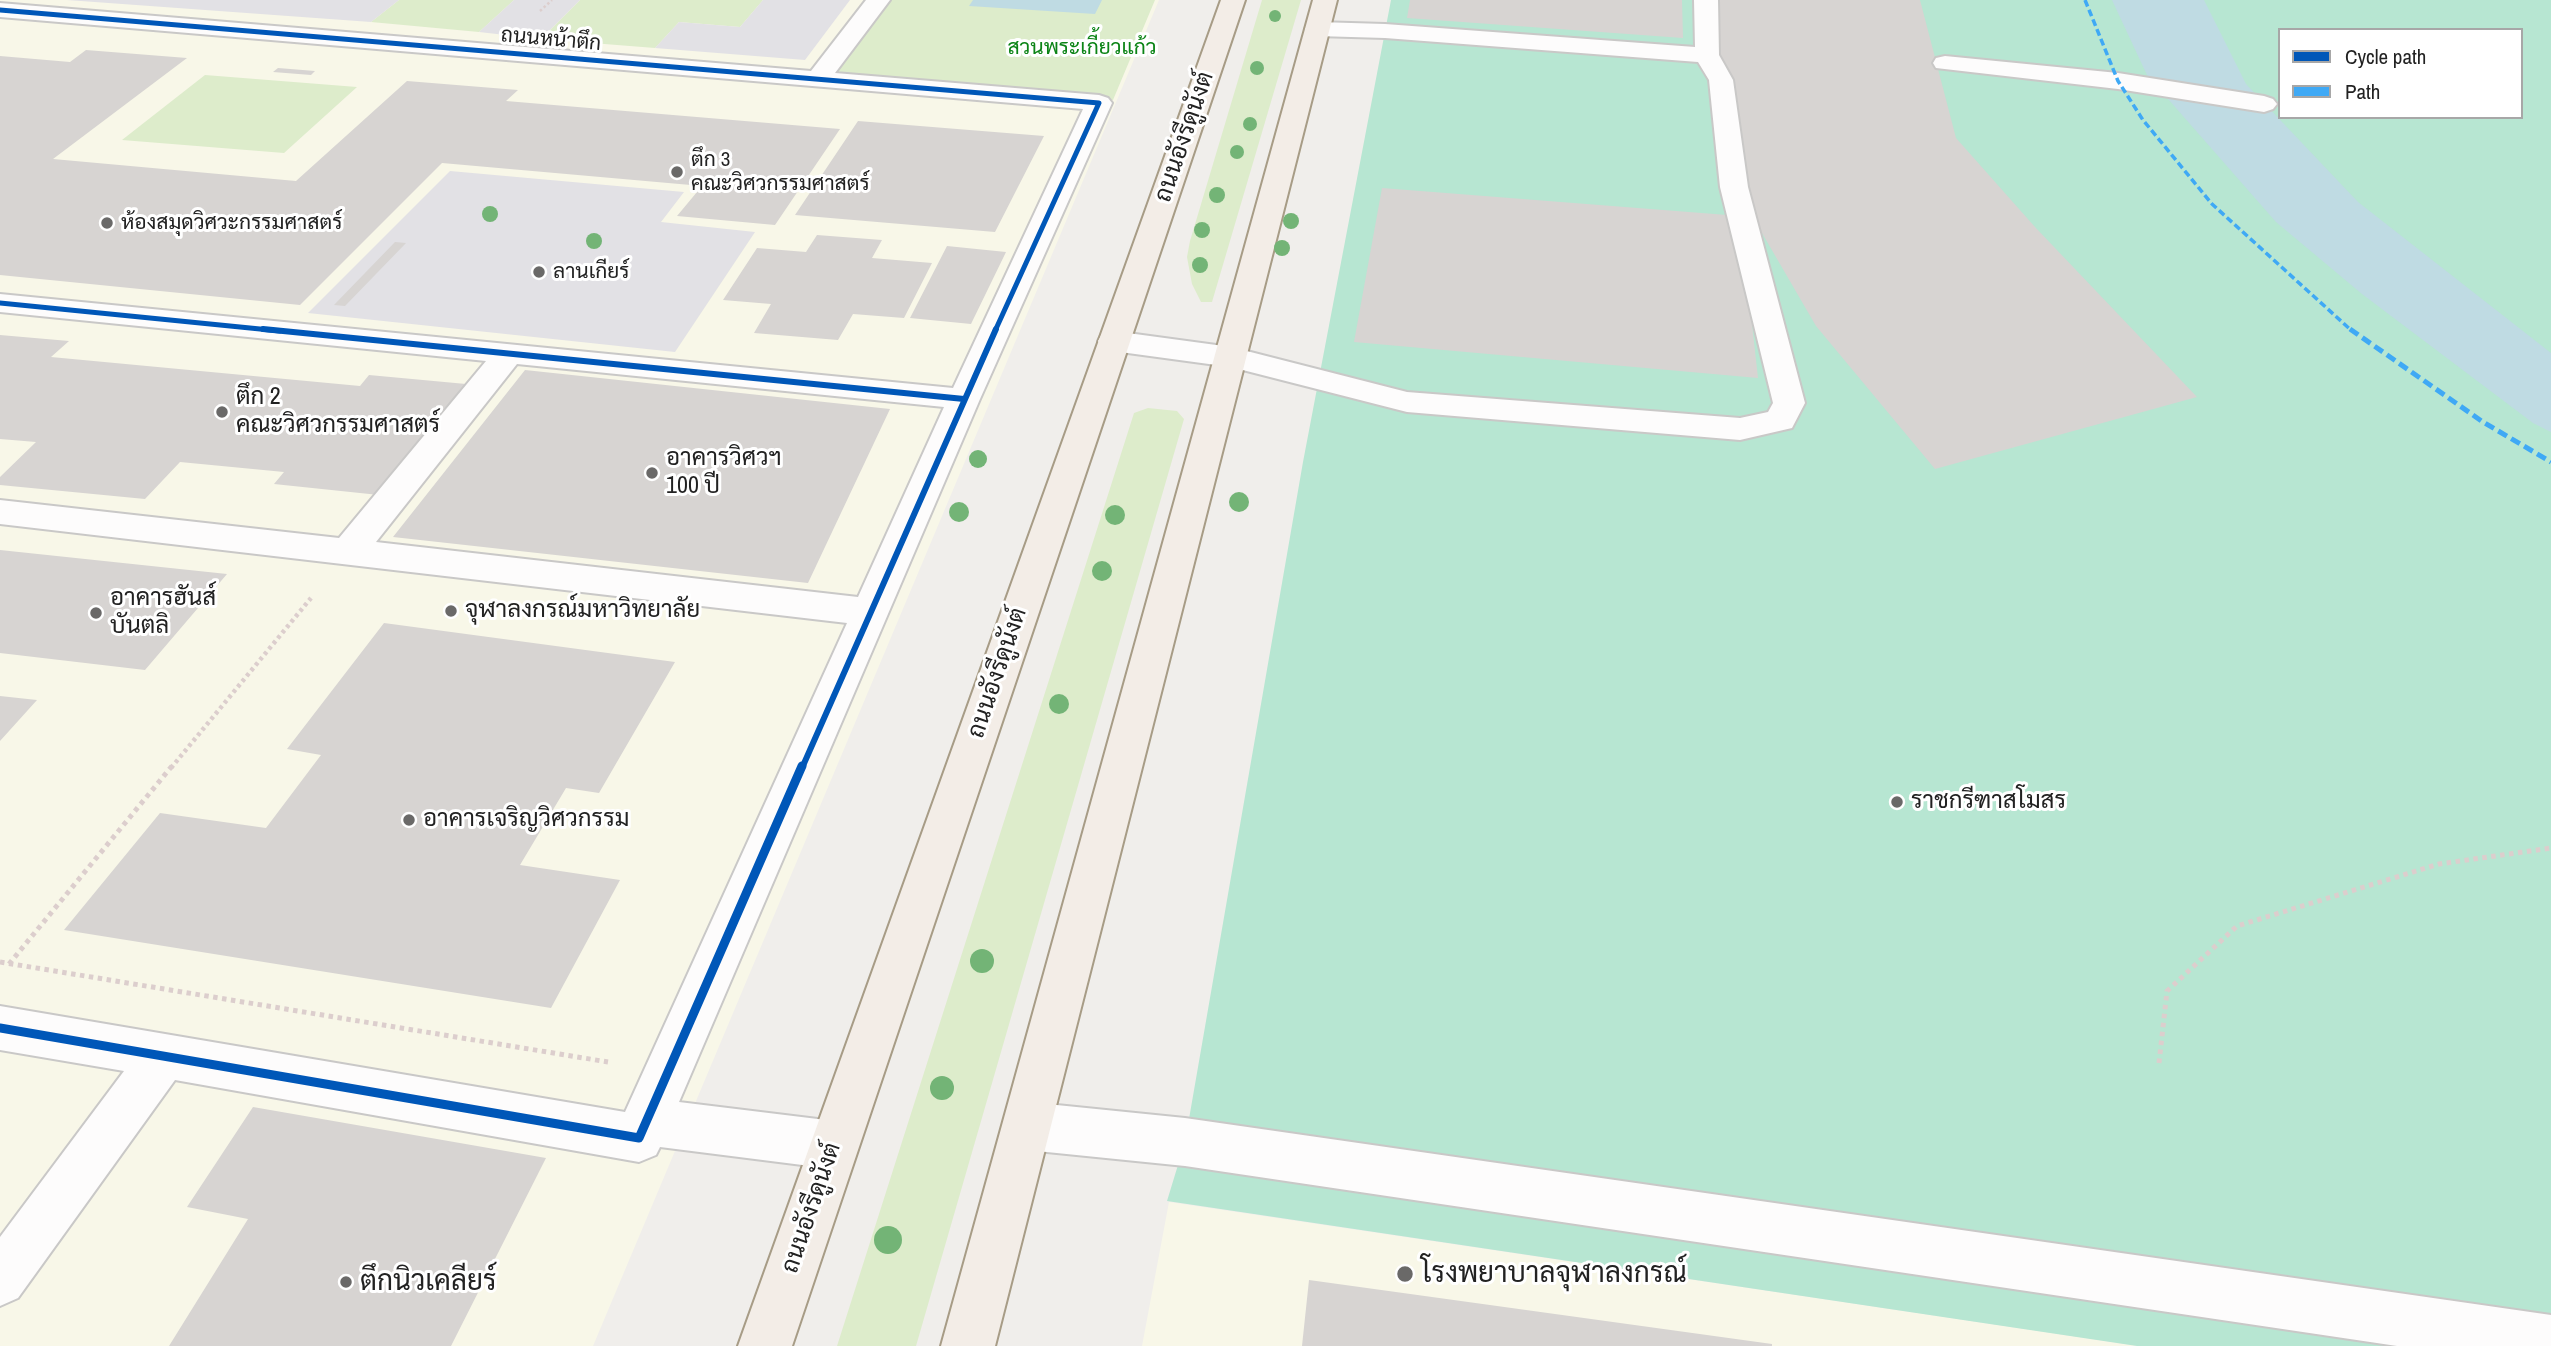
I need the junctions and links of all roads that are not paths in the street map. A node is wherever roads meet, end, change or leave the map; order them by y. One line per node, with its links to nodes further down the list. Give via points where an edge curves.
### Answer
1 (878, 0): 8 (street)
2 (1233, 0): 11 (main road, ถนนอังรีดูนังต์)
3 (1706, 0): 6 (street)
4 (0, 10): 8 (street, ถนนหน้าตึก)
5 (1321, 14): 6 (street, via 1385,31); 13 (main road)
6 (1707, 55): 13 (street, via 1721,80 1734,187 1789,403 1780,420 1740,429 1407,402)
7 (1944, 63): 9 (street, via 2143,84)
8 (818, 79): 14 (street, ถนนหน้าตึก, via 1099,103)
9 (2264, 104)
10 (0, 303): 12 (street)
11 (1113, 341): 13 (street); 22 (main road, ถนนอังรีดูนังต์)
12 (509, 354): 14 (street); 16 (street)
13 (1231, 357): 21 (main road)
14 (964, 399): 17 (street)
15 (0, 512): 16 (street)
16 (349, 551): 17 (street)
17 (870, 611): 20 (street)
18 (1, 1030): 19 (street)
19 (165, 1055): 20 (street, via 639,1138); 23 (street)
20 (645, 1121): 22 (street)
21 (1027, 1126): 24 (street, via 1185,1142); 27 (main road)
22 (834, 1145): 26 (main road, ถนนอังรีดูนังต์)
23 (0, 1280)
24 (2480, 1339): 25 (street)
25 (2551, 1342)
26 (765, 1346)
27 (968, 1346)

